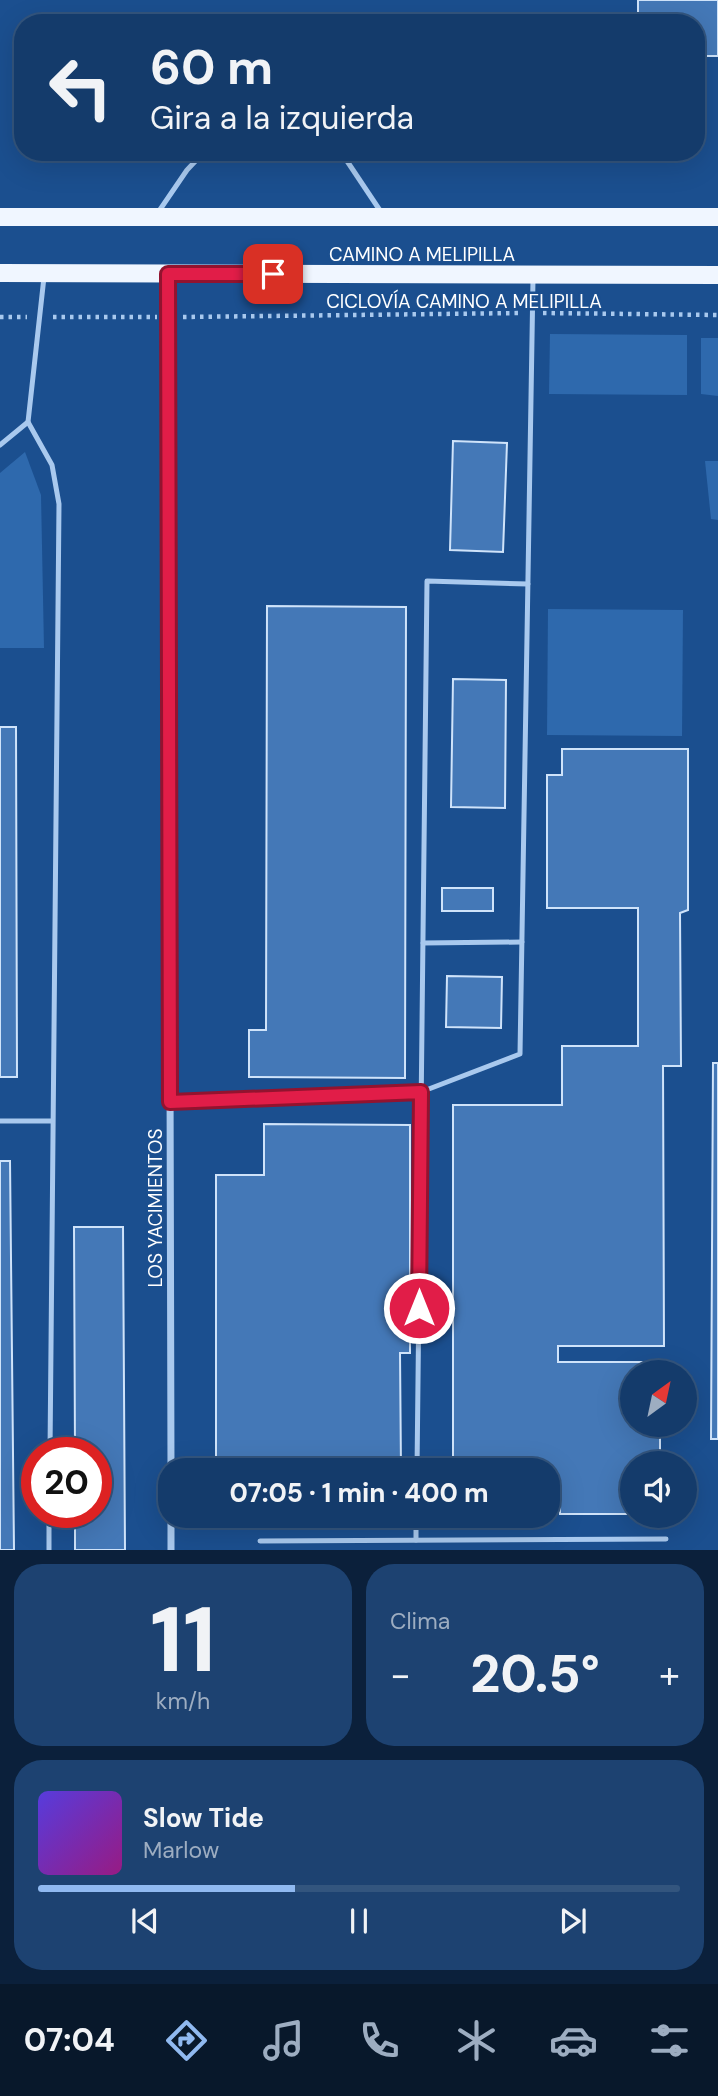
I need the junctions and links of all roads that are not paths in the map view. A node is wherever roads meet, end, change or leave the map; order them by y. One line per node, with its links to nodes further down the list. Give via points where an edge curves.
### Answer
1 (196, 161): 4 (lane)
2 (347, 161): 6 (lane)
3 (0, 217): 4 (main road, CAMINO A MELIPILLA)
4 (155, 217): 6 (main road, CAMINO A MELIPILLA)
5 (718, 217): 6 (main road, CAMINO A MELIPILLA)
6 (384, 218)
7 (0, 273): 8 (main road, CAMINO A MELIPILLA)
8 (45, 273): 9 (main road, CAMINO A MELIPILLA); 12 (lane)
9 (168, 274): 11 (main road, CAMINO A MELIPILLA); 18 (street, LOS YACIMIENTOS)
10 (718, 275): 11 (main road, CAMINO A MELIPILLA)
11 (533, 276): 14 (lane)
12 (28, 422): 13 (lane); 20 (lane, via 52,465 59,504)
13 (0, 445)
14 (528, 584): 15 (lane); 16 (lane, via 427,581)
15 (523, 942): 16 (lane); 17 (lane, via 520,1054)
16 (423, 943): 17 (lane)
17 (421, 1092): 18 (lane); 23 (lane)
18 (170, 1102): 22 (street, LOS YACIMIENTOS)
19 (0, 1121): 20 (lane)
20 (52, 1121): 21 (lane)
21 (50, 1437)
22 (171, 1458)
23 (417, 1458)
24 (49, 1528): 30 (lane)
25 (171, 1528): 31 (street)
26 (416, 1528): 28 (lane)
27 (666, 1539): 28 (lane)
28 (416, 1540): 29 (lane)
29 (260, 1541)
30 (49, 1550)
31 (171, 1550)

